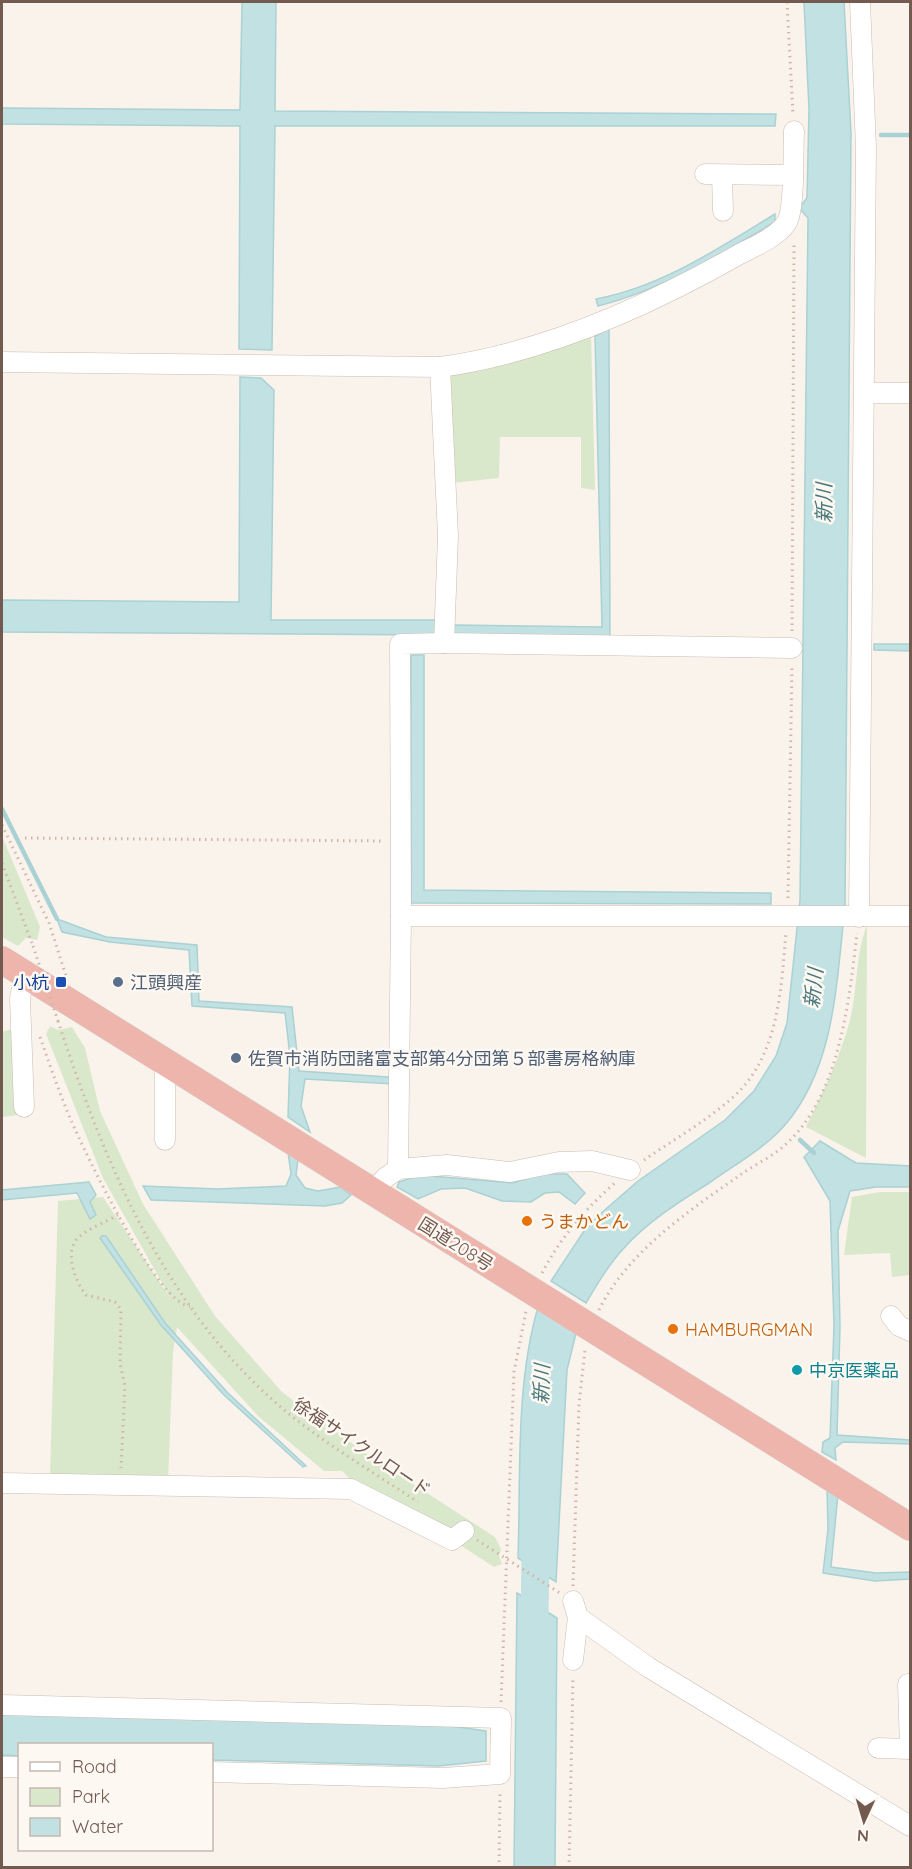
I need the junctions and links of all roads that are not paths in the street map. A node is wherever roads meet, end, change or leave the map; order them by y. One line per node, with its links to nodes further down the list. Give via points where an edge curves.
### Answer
1 (860, 2): 7 (street, via 867,148)
2 (794, 131): 3 (street)
3 (792, 175): 4 (street, via 714,175); 6 (street, via 787,222 760,243 712,270 617,314 499,355)
4 (723, 211)
5 (2, 362): 6 (street)
6 (440, 367): 9 (street, via 448,536)
7 (864, 393): 8 (street); 13 (street)
8 (910, 393)
9 (444, 643): 10 (street); 11 (street, via 400,644)
10 (792, 648)
11 (401, 916): 13 (street); 19 (street)
12 (910, 916): 13 (street)
13 (859, 917)
14 (2, 960): 15 (highway, 国道208号)
15 (28, 977): 16 (highway, 国道208号); 17 (street, via 20,999)
16 (170, 1065): 18 (street, via 165,1074); 21 (highway, 国道208号)
17 (24, 1107)
18 (165, 1140)
19 (398, 1169): 20 (street, via 447,1165 510,1172 559,1162 592,1161); 21 (street)
20 (630, 1170)
21 (372, 1193): 25 (highway, 国道208号)
22 (891, 1316): 23 (street)
23 (910, 1331)
24 (2, 1483): 26 (street, via 351,1489 452,1540)
25 (910, 1527)
26 (464, 1532)
27 (573, 1660): 35 (street, via 573,1605 648,1667)
28 (908, 1684): 31 (street)
29 (2, 1705): 34 (street, via 501,1718 500,1774 443,1778)
30 (878, 1748): 31 (street)
31 (910, 1749)
32 (2, 1767): 33 (street)
33 (18, 1767)
34 (213, 1772)
35 (910, 1826)

